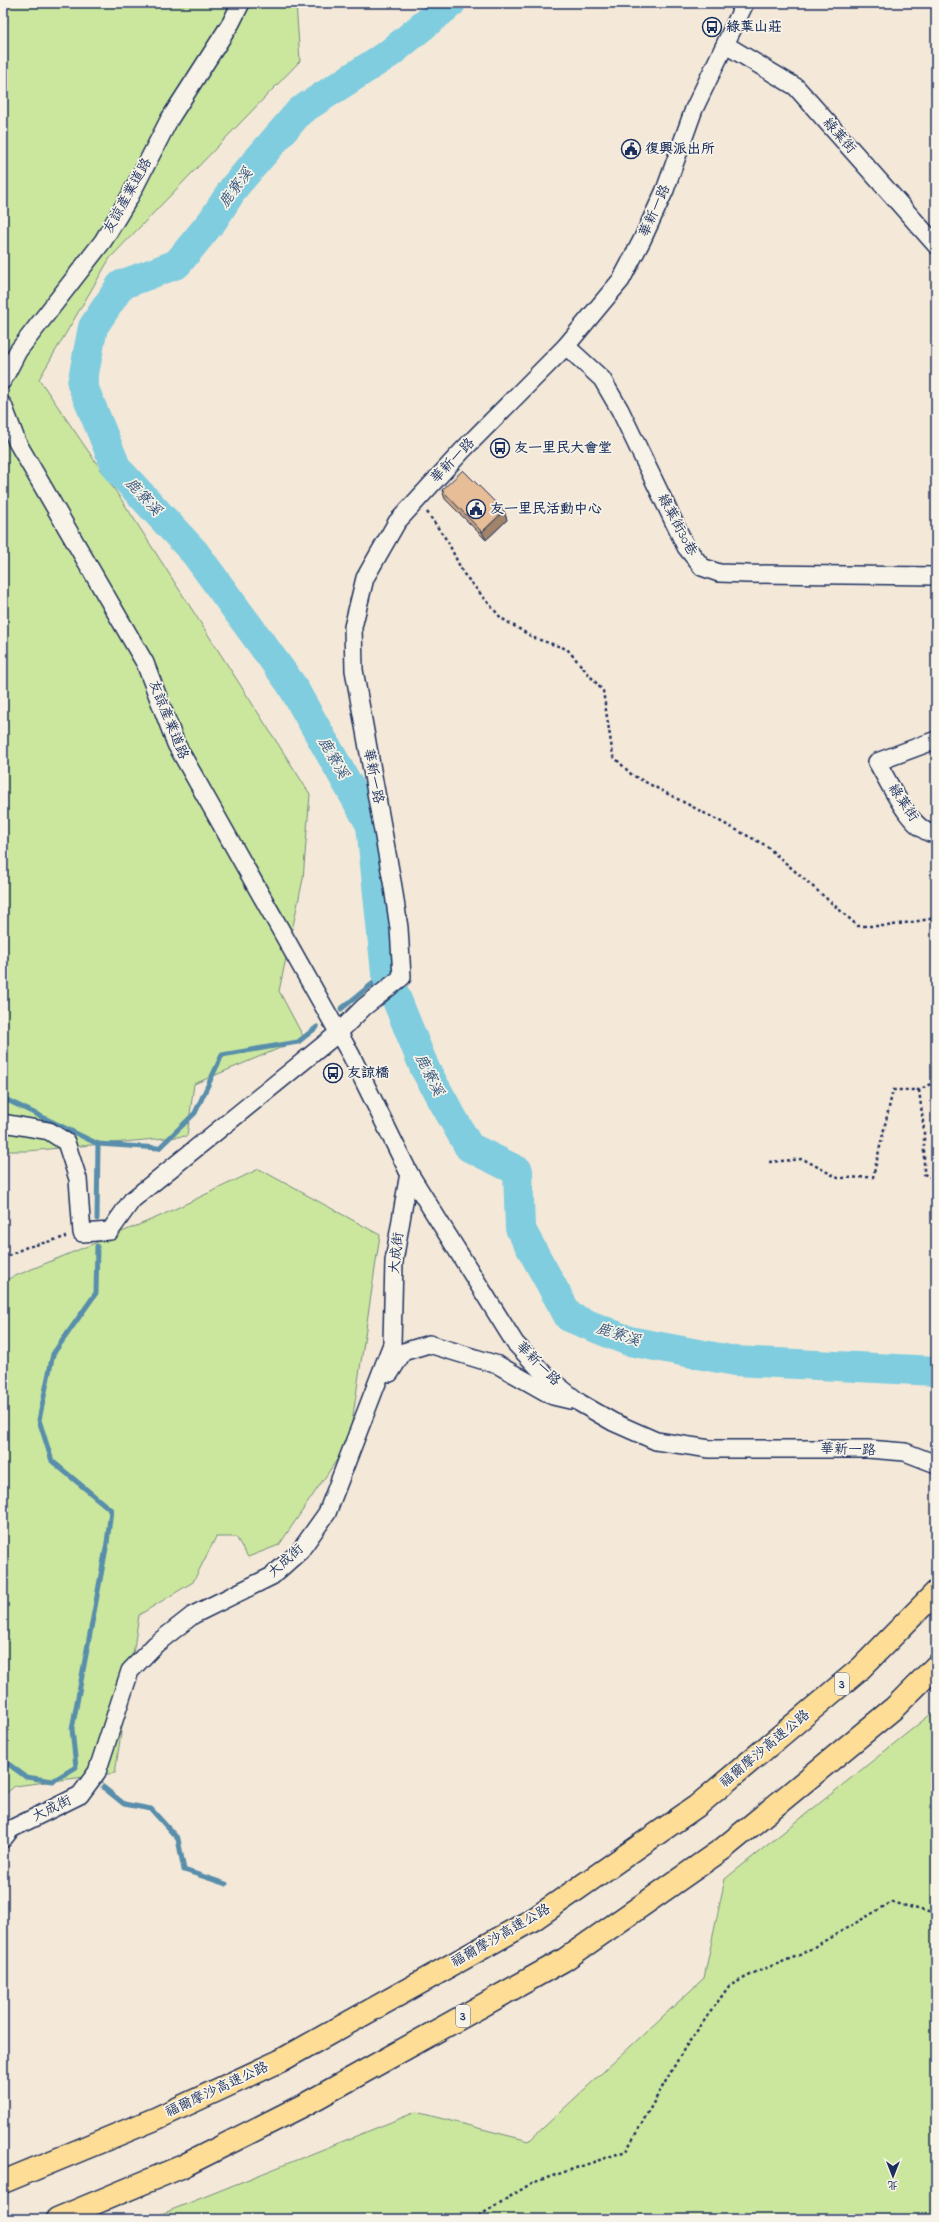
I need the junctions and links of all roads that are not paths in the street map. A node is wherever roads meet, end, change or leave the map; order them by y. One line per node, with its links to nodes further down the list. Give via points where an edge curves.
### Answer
1 (241, 3): 6 (street, 友諒產業道路, via 169,120 103,241 18,351)
2 (745, 3): 3 (street, 華新一路)
3 (726, 45): 4 (street, 綠葉街, via 796,87); 5 (street, 華新一路, via 694,109 665,190 621,280)
4 (936, 245)
5 (566, 346): 8 (street, 綠葉街30巷, via 602,379 620,410 686,547 702,567 719,573); 11 (street, 華新一路, via 418,498 397,522 368,572 354,627 354,670 394,894 402,977 364,1007)
6 (3, 380)
7 (3, 405): 11 (street, 友諒產業道路, via 16,442 145,663 176,744)
8 (936, 576)
9 (936, 740): 10 (street, 綠葉街, via 877,762 911,820 929,834)
10 (936, 834)
11 (337, 1034): 12 (street, via 132,1200 110,1231 82,1233 78,1179 66,1142 49,1131); 13 (street, 華新一路)
12 (3, 1123)
13 (409, 1173): 14 (street, 華新一路, via 515,1343 547,1377); 15 (street, 大成街, via 394,1261 392,1344)
14 (580, 1403): 15 (street, via 553,1396 498,1365 430,1344 403,1352); 16 (street, 華新一路, via 613,1422 656,1441 710,1449 906,1452)
15 (359, 1427): 19 (street, 大成街, via 327,1513 300,1551 272,1576 193,1615 156,1644 130,1671 97,1772 80,1795 11,1829)
16 (936, 1464)
17 (936, 1592): 20 (highway, 福爾摩沙高速公路 / 3, via 860,1668 697,1806 528,1922 280,2061 155,2119)
18 (936, 1666): 21 (highway, 3, via 894,1708 724,1848 564,1960 304,2105 181,2167)
19 (3, 1839)
20 (3, 2182)
21 (57, 2219)

